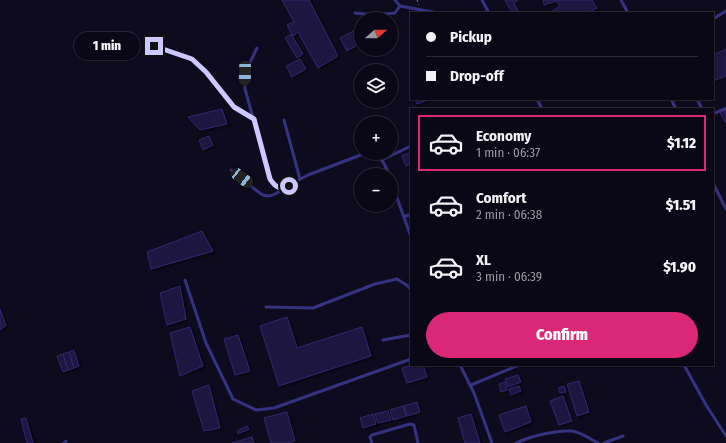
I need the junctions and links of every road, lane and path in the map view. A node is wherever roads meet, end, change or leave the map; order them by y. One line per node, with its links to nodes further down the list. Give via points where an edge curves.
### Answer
1 (395, 0): 4 (lane)
2 (482, 0): 7 (lane)
3 (623, 0): 8 (lane)
4 (400, 6): 5 (lane); 6 (lane)
5 (396, 12)
6 (433, 12)
7 (488, 12)
8 (628, 12)
9 (726, 12): 10 (lane)
10 (714, 18)
11 (146, 44): 15 (lane, via 192,59 234,107)
12 (257, 48): 15 (lane, via 245,73 245,89)
13 (726, 108): 14 (lane)
14 (714, 114)
15 (254, 119): 25 (lane, via 270,179 278,188)
16 (284, 120): 23 (lane)
17 (410, 146): 18 (lane)
18 (398, 152)
19 (354, 158): 23 (lane)
20 (382, 160): 21 (lane)
21 (386, 168)
22 (231, 170): 25 (lane, via 264,195 278,193)
23 (300, 179): 25 (lane)
24 (714, 185): 27 (lane)
25 (283, 188)
26 (398, 200): 29 (lane)
27 (726, 209)
28 (410, 214): 29 (lane)
29 (404, 217): 30 (lane)
30 (410, 234)
31 (185, 280): 36 (lane, via 206,343 233,399 256,410 274,408)
32 (410, 289): 33 (lane, via 396,279 375,284 313,308)
33 (266, 307)
34 (410, 335): 35 (lane)
35 (383, 340)
36 (410, 359)
37 (461, 366): 40 (lane)
38 (517, 366): 40 (lane)
39 (685, 366): 42 (lane)
40 (471, 385): 45 (lane)
41 (623, 436): 48 (lane)
42 (726, 436)
43 (372, 443): 44 (lane, via 372,435 410,424 414,425)
44 (418, 443)
45 (492, 443)
46 (516, 443): 47 (lane, via 542,434 572,431)
47 (598, 443)
48 (604, 443)

